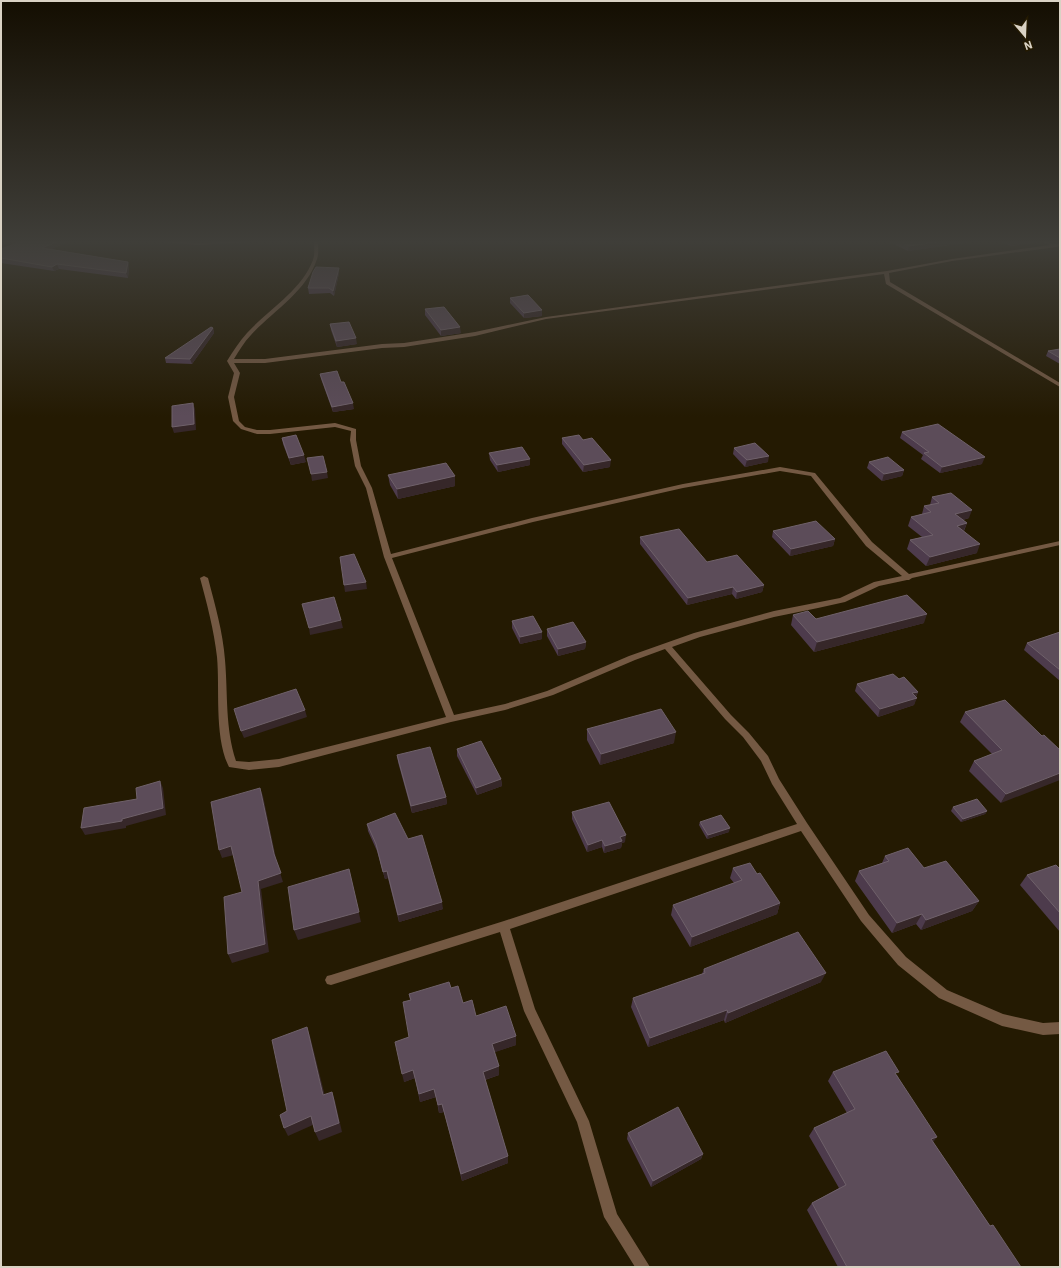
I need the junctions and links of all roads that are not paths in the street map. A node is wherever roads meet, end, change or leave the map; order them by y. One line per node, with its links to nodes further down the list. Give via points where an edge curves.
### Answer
1 (286, 299): 4 (street, via 257,324)
2 (686, 299): 4 (street, via 546,318 474,334 404,345 265,361)
3 (915, 299): 5 (street)
4 (230, 361): 7 (street, via 237,373 232,390 232,403 236,421 243,428 270,432 335,425 354,430 353,440 358,466 369,488)
5 (1060, 385)
6 (1060, 543): 9 (street)
7 (388, 557): 9 (street, via 532,520 682,486 780,470 812,474 869,544); 11 (street)
8 (204, 578): 11 (street, via 221,658 222,722 232,764 249,766 279,763)
9 (909, 578): 10 (street, via 877,584 842,600 774,614 696,635)
10 (667, 647): 11 (street, via 632,658 550,693 505,707); 12 (street, via 765,759 775,781)
11 (451, 719)
12 (803, 826): 13 (street); 15 (street, via 865,918 902,961 943,994 1002,1020 1043,1029)
13 (504, 926): 14 (street); 16 (street, via 530,1011 582,1121 611,1217)
14 (331, 980)
15 (1060, 1028)
16 (643, 1267)

